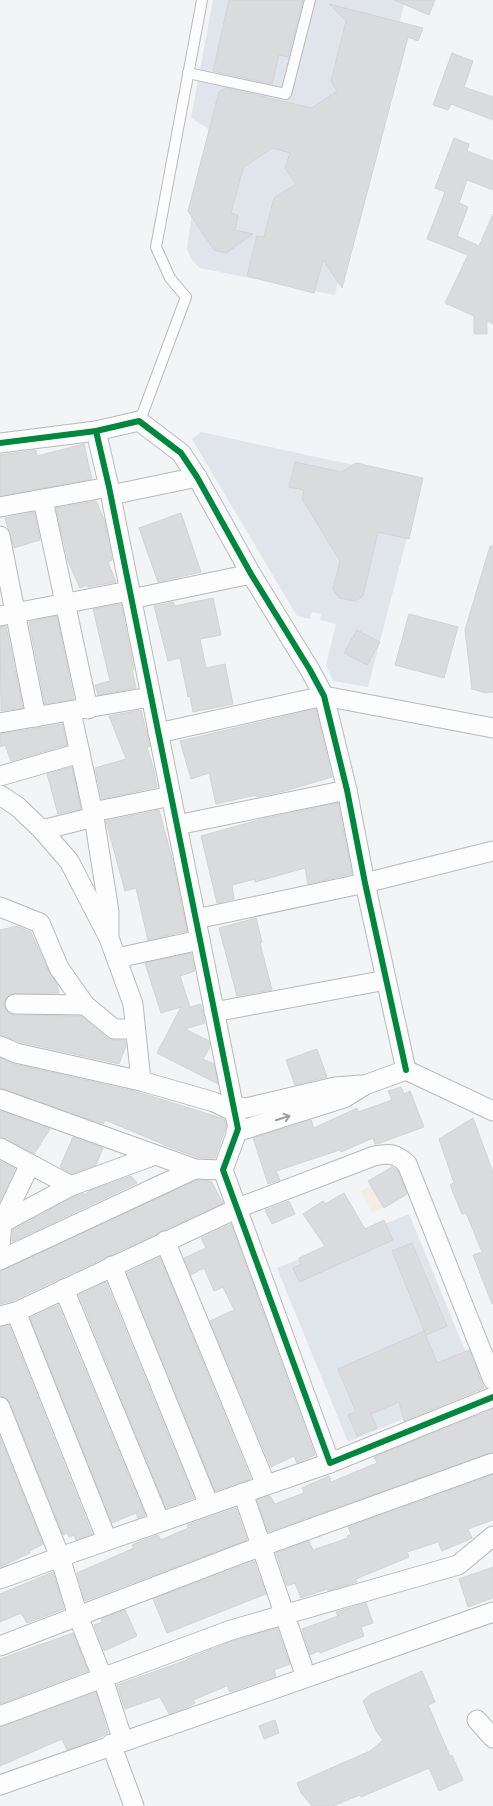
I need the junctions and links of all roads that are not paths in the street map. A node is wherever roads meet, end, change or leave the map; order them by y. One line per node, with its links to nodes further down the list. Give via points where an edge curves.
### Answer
1 (202, 0): 3 (lane)
2 (310, 0): 3 (lane, via 286,94)
3 (188, 73): 4 (lane, via 156,247 170,278 186,297)
4 (139, 420): 5 (street); 7 (street, via 182,453)
5 (96, 431): 6 (street); 8 (street)
6 (0, 443)
7 (197, 477): 8 (street); 12 (street)
8 (110, 491): 9 (street); 13 (street)
9 (43, 500): 10 (street); 14 (street)
10 (0, 507)
11 (0, 536): 15 (street)
12 (251, 574): 13 (street); 16 (street)
13 (130, 595): 14 (street); 17 (street)
14 (65, 604): 15 (street); 18 (street)
15 (8, 615): 19 (street)
16 (324, 696): 21 (street); 22 (street); 25 (street)
17 (150, 697): 18 (street); 22 (street)
18 (79, 710): 19 (street); 23 (street)
19 (36, 718): 20 (street)
20 (0, 723)
21 (493, 728)
22 (158, 733): 27 (street)
23 (80, 753): 24 (street); 28 (street)
24 (0, 776)
25 (347, 790): 29 (street); 32 (street)
26 (0, 795): 30 (street)
27 (171, 796): 28 (street); 29 (street)
28 (93, 814): 30 (street); 35 (street, via 109,912)
29 (176, 825): 34 (street)
30 (42, 830): 35 (street, via 69,861)
31 (493, 851): 32 (street)
32 (365, 884): 34 (street); 38 (street)
33 (0, 907): 40 (street, via 40,923 59,968)
34 (196, 919): 36 (street)
35 (110, 938): 37 (street)
36 (200, 940): 37 (street); 41 (street)
37 (117, 958): 42 (street, via 133,1004)
38 (386, 980): 41 (street); 44 (street)
39 (15, 1004): 40 (street)
40 (85, 1005): 42 (street, via 114,1029)
41 (214, 1012): 48 (street)
42 (135, 1029): 45 (street)
43 (0, 1046): 45 (street, via 16,1053)
44 (406, 1070): 46 (street); 49 (street)
45 (141, 1081): 48 (street)
46 (365, 1085): 48 (street, via 335,1087); 50 (street, one-way to 46, via 344,1098)
47 (0, 1099): 52 (street)
48 (234, 1109): 50 (street)
49 (493, 1111)
50 (236, 1132): 55 (street)
51 (0, 1148): 53 (street)
52 (155, 1155): 54 (street); 56 (street)
53 (30, 1164): 56 (street); 58 (street)
54 (195, 1169): 55 (street); 61 (street)
55 (223, 1170): 57 (street)
56 (71, 1186): 58 (street)
57 (238, 1208): 59 (street); 65 (street, via 374,1156 388,1153 399,1157 407,1164); 68 (street)
58 (2, 1223): 60 (street)
59 (166, 1241): 62 (street); 70 (street)
60 (0, 1247)
61 (0, 1260)
62 (112, 1266): 63 (street); 72 (street)
63 (64, 1290): 64 (street); 73 (street)
64 (8, 1314): 75 (street)
65 (493, 1380)
66 (493, 1397): 68 (street)
67 (0, 1406): 77 (street)
68 (330, 1463): 70 (street)
69 (493, 1463): 76 (street)
70 (266, 1485): 71 (street)
71 (243, 1493): 72 (street); 76 (street)
72 (209, 1505): 73 (street)
73 (160, 1522): 75 (street)
74 (493, 1536): 80 (street, via 458,1566)
75 (107, 1540): 77 (street)
76 (261, 1546): 80 (street); 81 (street)
77 (60, 1557): 78 (street); 81 (street)
78 (1, 1578)
79 (493, 1612): 83 (street)
80 (285, 1615): 83 (street); 84 (street, via 231,1630)
81 (78, 1616): 82 (street); 84 (street)
82 (0, 1646)
83 (306, 1677): 88 (street)
84 (103, 1679): 85 (street); 88 (street)
85 (0, 1716)
86 (477, 1720): 87 (street)
87 (493, 1738)
88 (117, 1743): 89 (street); 90 (street)
89 (0, 1785)
90 (134, 1806)

